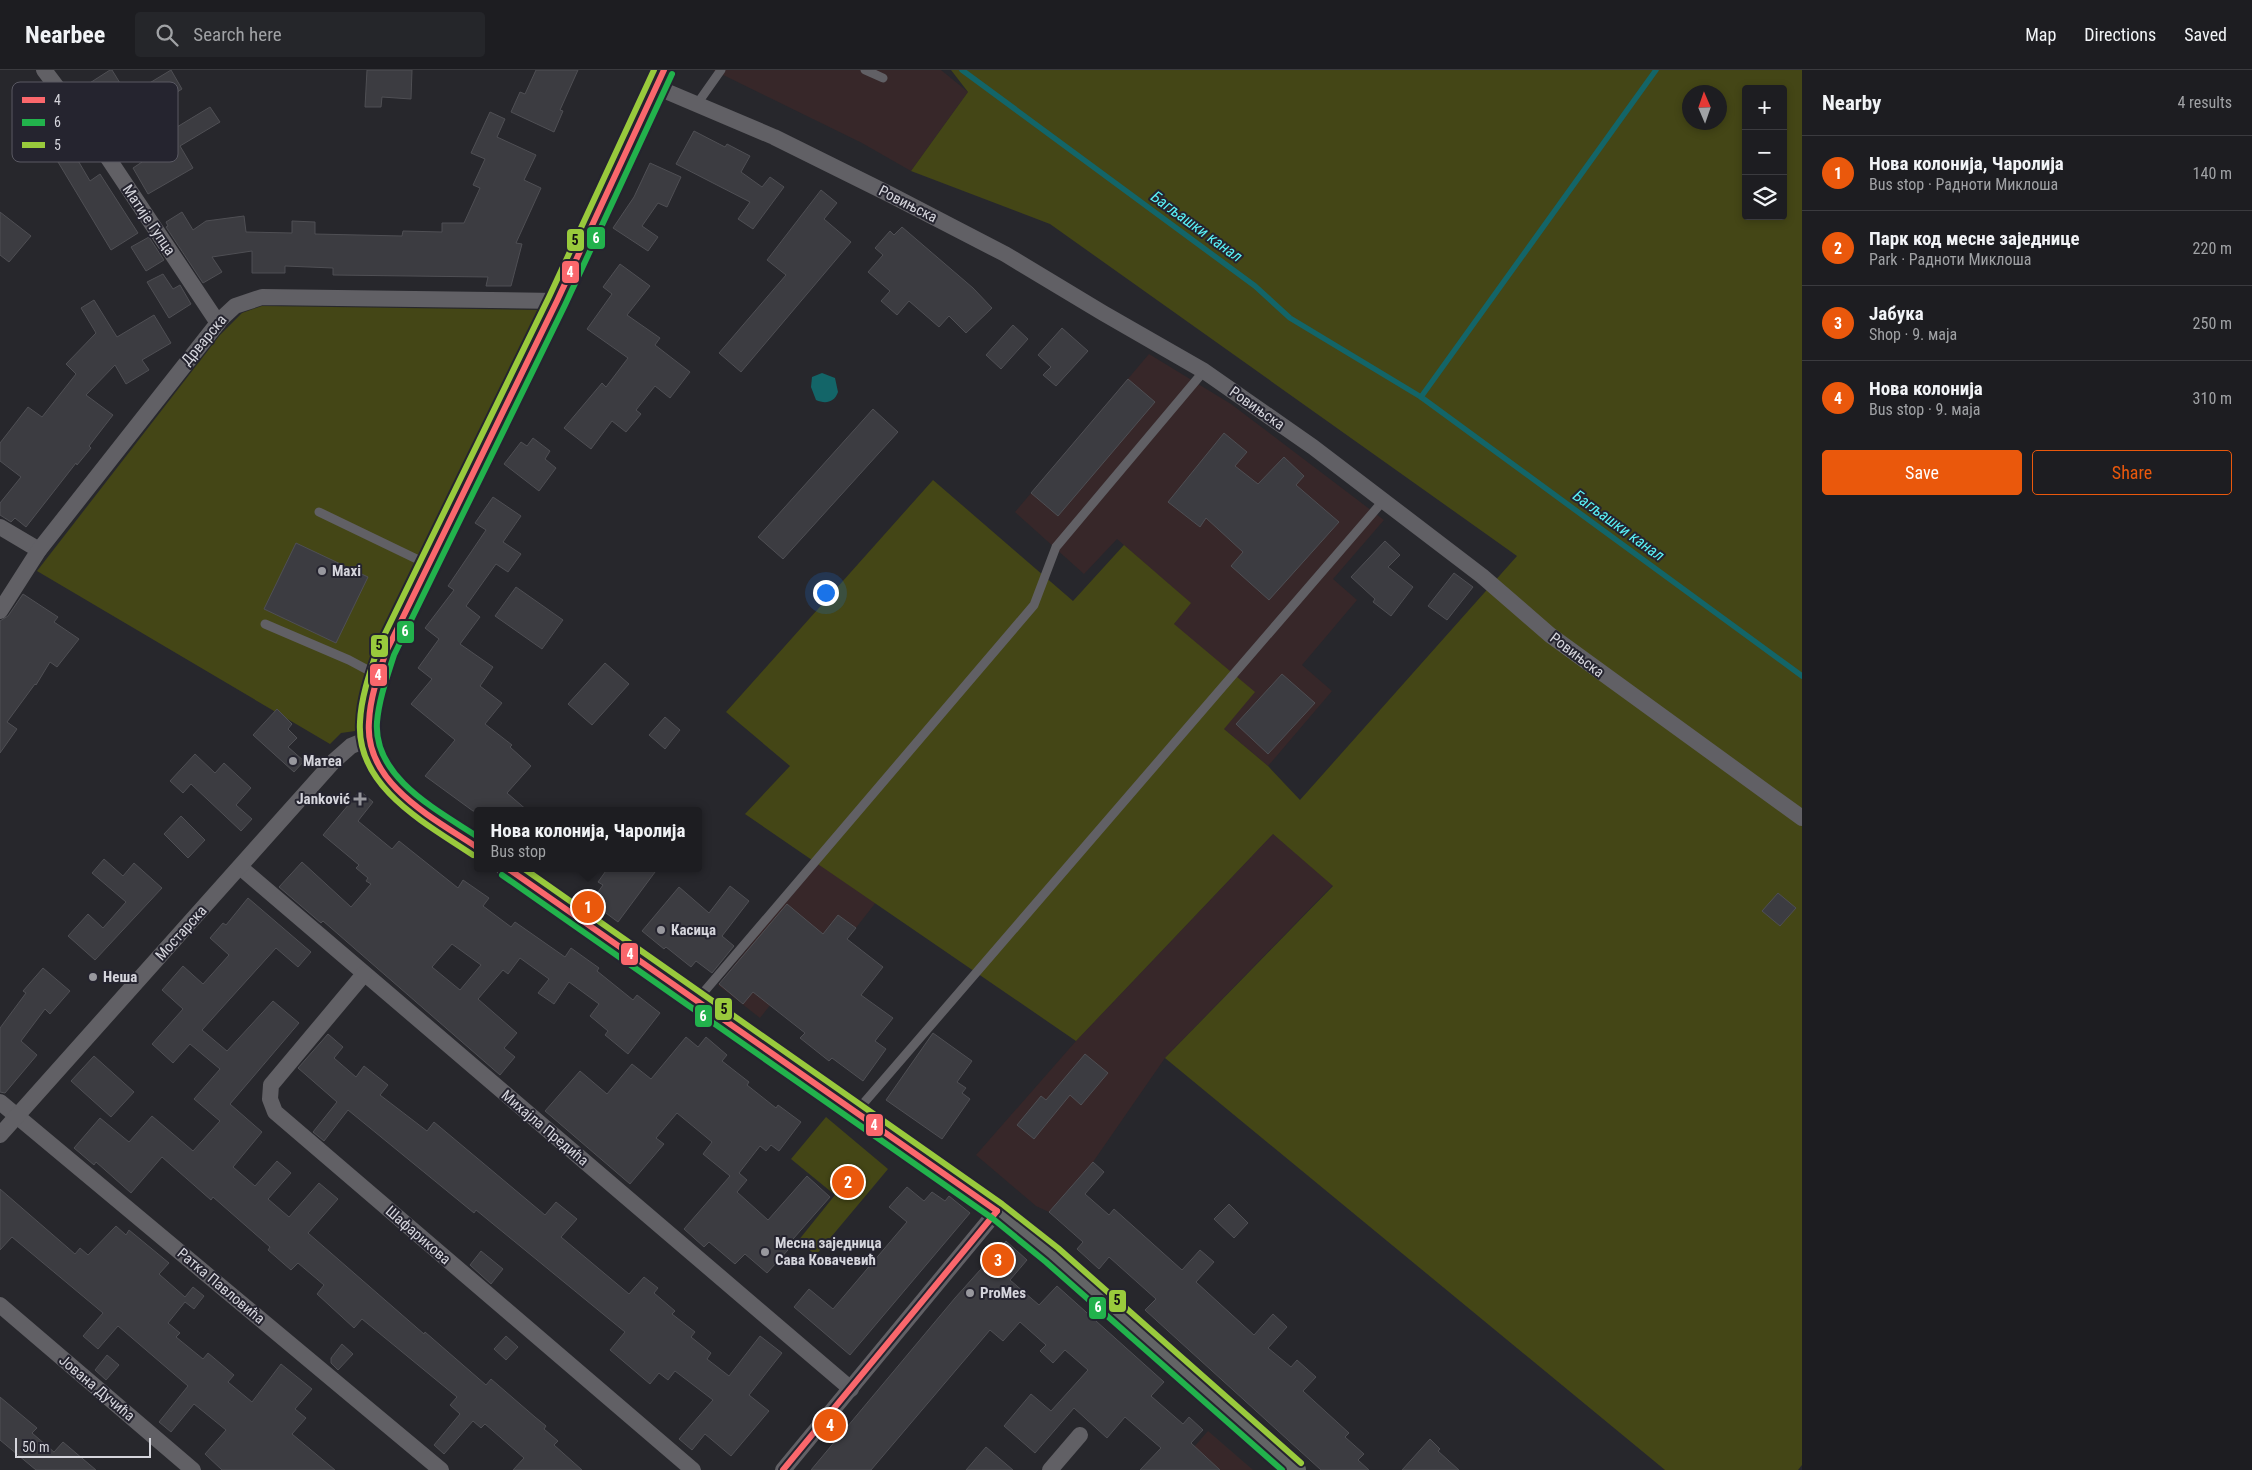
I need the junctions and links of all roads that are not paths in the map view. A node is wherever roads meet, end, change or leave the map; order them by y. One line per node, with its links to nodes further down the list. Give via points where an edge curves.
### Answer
1 (44, 70): 6 (street, Матије Гупца)
2 (721, 70): 7 (lane)
3 (865, 70): 5 (lane)
4 (660, 78): 7 (street, Ровињска); 9 (street)
5 (883, 78)
6 (53, 82)
7 (697, 104): 11 (street, Ровињска, via 774,137 1005,254)
8 (111, 162): 10 (street, Матије Гупца)
9 (557, 301): 10 (street, Дрварска, via 262,297 235,306); 16 (street)
10 (218, 323): 15 (street, Дрварска)
11 (1204, 370): 12 (street, Ровињска); 26 (lane, via 1056,547 1034,605)
12 (1383, 501): 21 (street, Ровињска, via 1482,576 1550,636); 28 (lane)
13 (319, 512): 16 (lane)
14 (0, 527): 15 (street)
15 (39, 550): 17 (street, Дрварска)
16 (427, 564): 19 (street)
17 (0, 611)
18 (265, 624): 19 (lane)
19 (376, 675): 20 (street, via 369,706)
20 (368, 739): 22 (street, via 385,778 408,800); 23 (street, Мостарска, via 351,746 334,761)
21 (1802, 818)
22 (474, 845)
23 (240, 868): 25 (street, Михајла Предића); 29 (street, Мостарска)
24 (513, 872): 26 (street)
25 (364, 974): 33 (street, Михајла Предића); 37 (street, Шафарикова, via 271,1085 270,1099 275,1112)
26 (697, 1001): 28 (street)
27 (0, 1102): 29 (street, Ратка Павловића)
28 (856, 1112): 31 (street)
29 (17, 1116): 30 (street, Мостарска); 36 (street, Ратка Павловића)
30 (0, 1135)
31 (997, 1211): 33 (street); 40 (street, via 1052,1255)
32 (0, 1305): 35 (street, Јована Дучића)
33 (851, 1390): 38 (street)
34 (1080, 1435): 39 (street)
35 (193, 1470)
36 (441, 1470)
37 (693, 1470)
38 (783, 1470)
39 (1050, 1470)
40 (1295, 1470)

